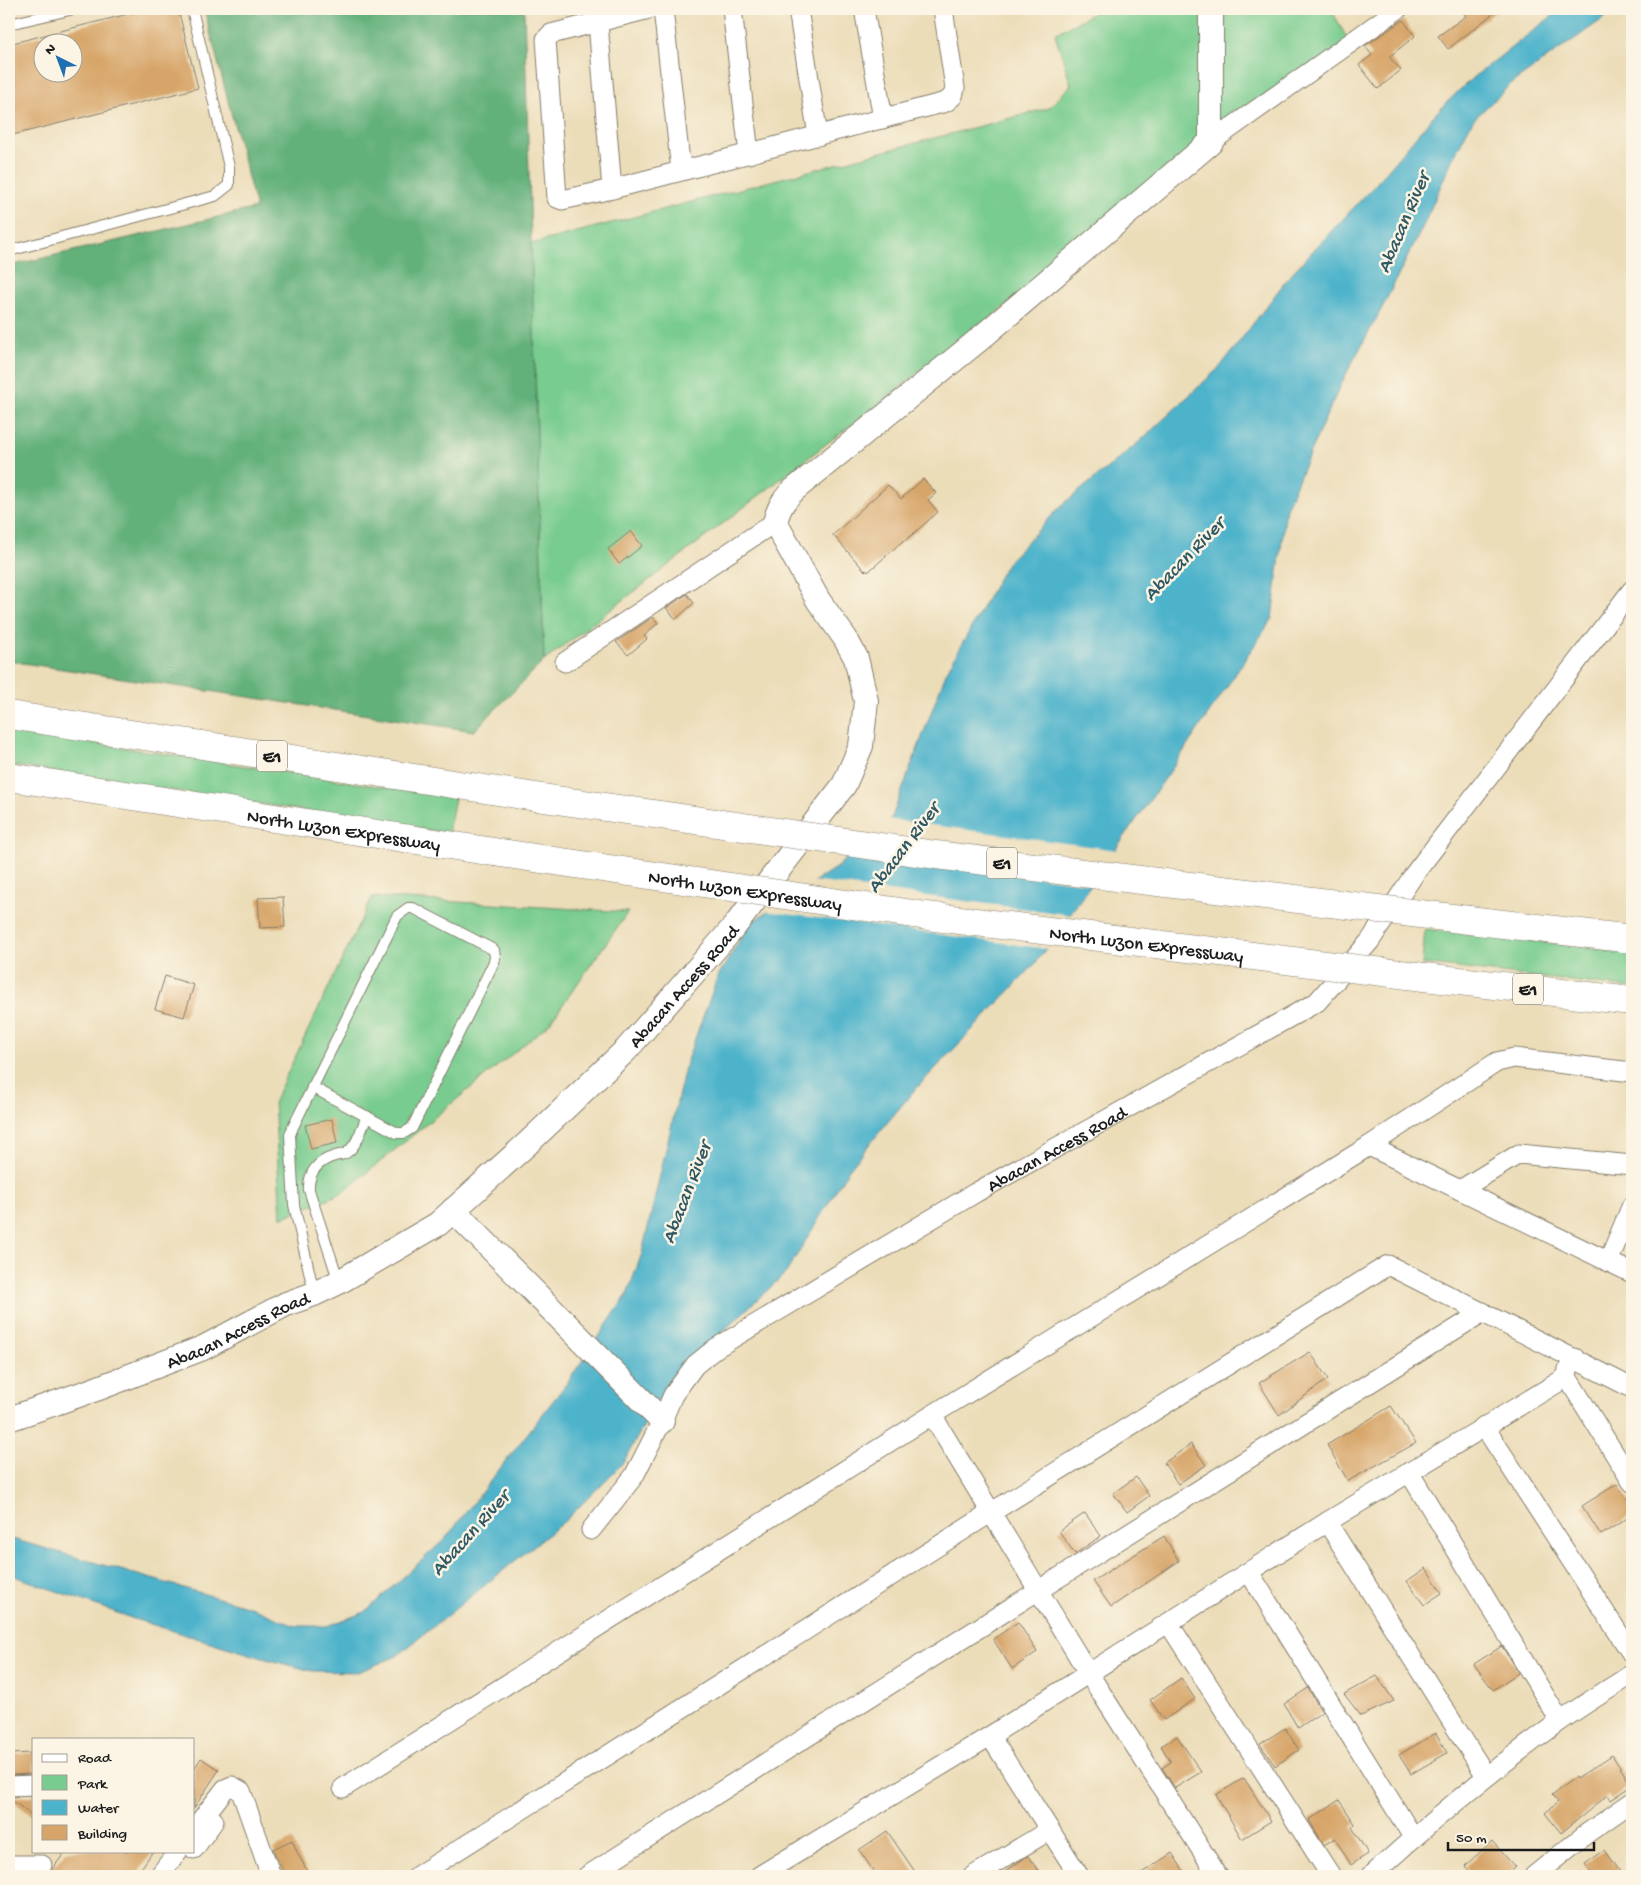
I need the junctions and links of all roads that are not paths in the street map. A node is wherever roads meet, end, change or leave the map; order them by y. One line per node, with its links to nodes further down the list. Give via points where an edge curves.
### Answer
1 (74, 9): 13 (lane)
2 (192, 9): 21 (lane, via 229,167 229,185 215,196)
3 (649, 9): 12 (street)
4 (663, 9): 19 (street)
5 (732, 9): 18 (street)
6 (798, 9): 16 (street)
7 (864, 9): 15 (street)
8 (943, 9): 15 (street, via 953,96 946,102)
9 (1211, 9): 17 (street)
10 (1381, 9): 14 (street)
11 (1398, 9): 14 (street)
12 (598, 23): 20 (street); 20 (street, via 551,34 546,39 556,194 562,200)
13 (9, 24)
14 (1370, 30): 17 (street)
15 (883, 119): 16 (street)
16 (818, 136): 18 (street)
17 (1211, 142): 22 (street, via 976,342 784,498)
18 (749, 154): 19 (street)
19 (681, 171): 20 (street)
20 (612, 189)
21 (9, 251)
22 (775, 522): 24 (street); 36 (street, Abacan Access Road, via 818,600 856,658 866,701 861,746 844,785 734,927 626,1050)
23 (1632, 590): 46 (street, Abacan Access Road, via 1415,873 1370,941 1317,1002 975,1194 716,1348 695,1365)
24 (565, 662)
25 (9, 715): 27 (highway, E1, bridge, via 936,855)
26 (9, 777): 28 (highway, North Luzon Expressway / E1, bridge, via 927,916)
27 (1632, 939)
28 (1632, 1001)
29 (1632, 1072): 32 (street, via 1505,1059)
30 (312, 1087): 31 (lane); 31 (lane, via 402,910 413,908 494,950 494,962 412,1128 397,1133); 40 (lane, via 289,1143 294,1205)
31 (367, 1116): 39 (lane, via 351,1149 317,1165 309,1180 309,1190)
32 (1369, 1146): 34 (street); 45 (street)
33 (1632, 1165): 34 (street, via 1519,1154)
34 (1460, 1190): 37 (street)
35 (1632, 1204): 37 (street)
36 (453, 1210): 39 (street, Abacan Access Road, via 438,1224); 46 (street)
37 (1608, 1262): 38 (street)
38 (1632, 1273)
39 (339, 1282): 40 (street, Abacan Access Road)
40 (314, 1294): 47 (street, Abacan Access Road, via 286,1304 203,1348)
41 (1482, 1312): 42 (street); 51 (street, via 1388,1265); 55 (street)
42 (1575, 1358): 43 (street); 44 (street)
43 (1567, 1377): 48 (street); 50 (street)
44 (1632, 1388)
45 (932, 1415): 51 (street); 65 (street)
46 (659, 1418): 53 (street, Abacan Access Road, via 634,1476)
47 (9, 1419)
48 (1484, 1426): 49 (street); 57 (street)
49 (1409, 1472): 52 (street); 60 (street)
50 (1632, 1482)
51 (992, 1512): 55 (street); 79 (street)
52 (1327, 1522): 54 (street); 62 (street)
53 (591, 1530)
54 (1249, 1572): 56 (street); 70 (street)
55 (1039, 1590): 58 (street); 80 (street)
56 (1169, 1624): 58 (street); 85 (street)
57 (1632, 1654)
58 (1089, 1674): 61 (street); 84 (street)
59 (1632, 1674): 60 (street)
60 (1560, 1721): 62 (street)
61 (990, 1736): 69 (street); 81 (street)
62 (1486, 1776): 70 (street)
63 (32, 1785): 64 (street)
64 (9, 1786)
65 (342, 1788)
66 (233, 1790): 68 (street); 71 (street); 78 (street)
67 (1632, 1802): 87 (street)
68 (195, 1828)
69 (1050, 1830): 82 (street); 83 (street)
70 (1413, 1837): 86 (street)
71 (195, 1847)
72 (177, 1852): 76 (street)
73 (192, 1852): 77 (street)
74 (43, 1864): 75 (street)
75 (9, 1865)
76 (159, 1876)
77 (174, 1876)
78 (271, 1876)
79 (418, 1876)
80 (586, 1876)
81 (759, 1876)
82 (973, 1876)
83 (1079, 1876)
84 (1218, 1876)
85 (1331, 1876)
86 (1371, 1876)
87 (1534, 1876)

